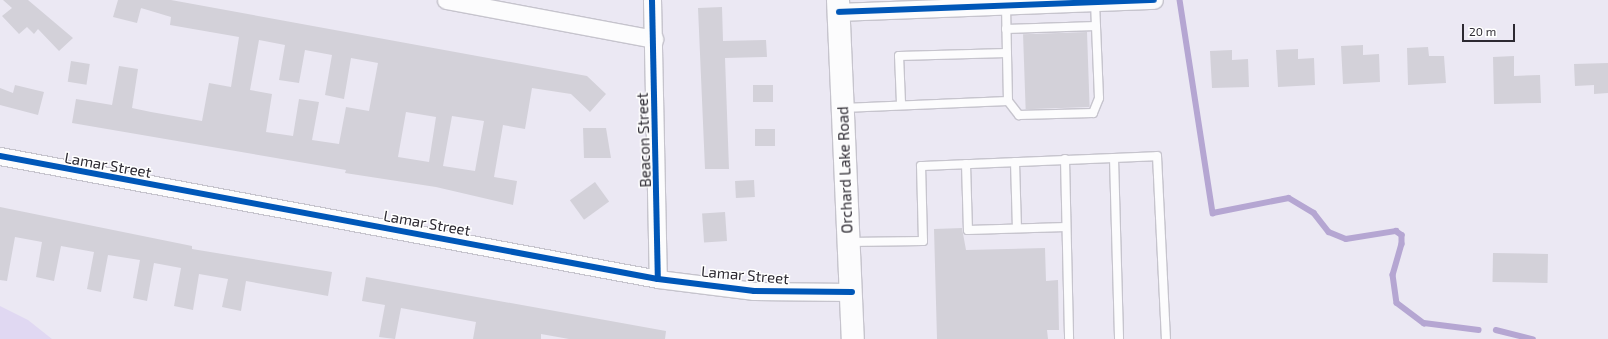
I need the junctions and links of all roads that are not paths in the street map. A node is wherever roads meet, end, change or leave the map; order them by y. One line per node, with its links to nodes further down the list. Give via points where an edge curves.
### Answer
1 (446, 0): 9 (street)
2 (652, 0): 9 (street, Beacon Street)
3 (1154, 0): 4 (street)
4 (1095, 1): 6 (street); 7 (lane)
5 (838, 6): 6 (street); 13 (main road, Orchard Lake Road)
6 (1006, 6): 8 (lane)
7 (1096, 26): 8 (lane); 11 (lane, via 1099,98 1093,113 1019,115)
8 (1006, 29): 10 (lane)
9 (654, 39): 22 (street, Beacon Street)
10 (1007, 53): 11 (lane); 12 (lane, via 899,56)
11 (1008, 101): 12 (lane)
12 (901, 103): 13 (lane)
13 (843, 108): 21 (main road, Orchard Lake Road)
14 (0, 156): 22 (street, Lamar Street)
15 (1114, 158): 16 (lane); 26 (lane); 27 (lane, via 1157,156)
16 (1065, 159): 17 (lane); 19 (lane)
17 (1015, 162): 18 (lane); 20 (lane)
18 (966, 164): 20 (lane, via 968,230); 21 (lane, via 920,166 923,241)
19 (1066, 227): 20 (lane); 25 (lane)
20 (1017, 228)
21 (848, 242): 23 (main road, Orchard Lake Road)
22 (658, 279): 23 (street, Lamar Street, via 754,291)
23 (852, 292): 24 (main road, Orchard Lake Road)
24 (854, 339)
25 (1069, 339)
26 (1119, 339)
27 (1166, 339)

